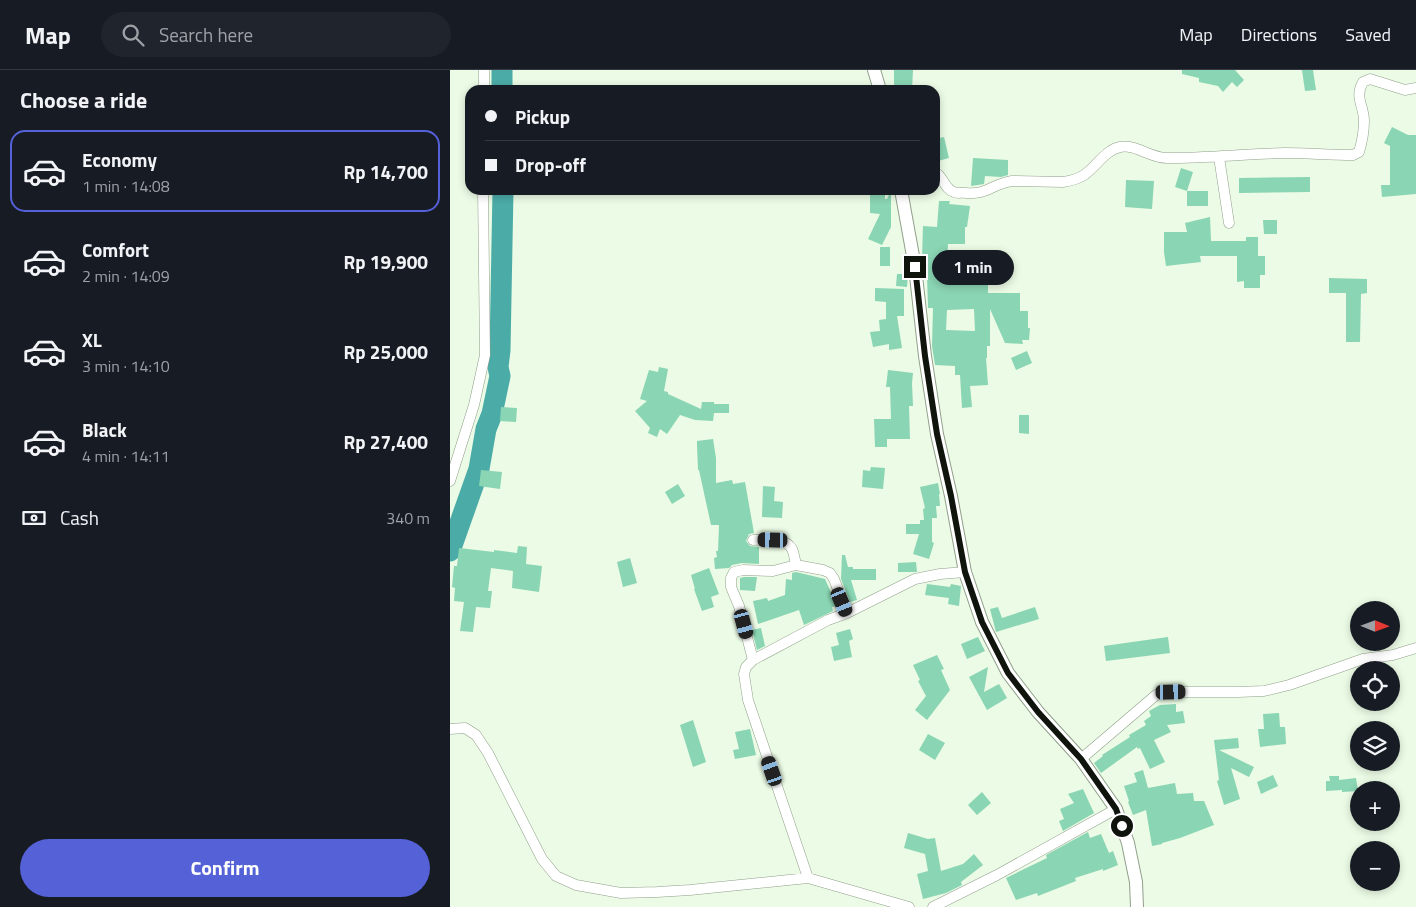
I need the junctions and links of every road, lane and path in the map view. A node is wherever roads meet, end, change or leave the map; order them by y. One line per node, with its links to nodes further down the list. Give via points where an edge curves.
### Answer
1 (484, 70): 3 (street)
2 (874, 70): 4 (street)
3 (484, 85)
4 (878, 85)
5 (1416, 88): 6 (street, via 1405,90 1370,79 1363,82 1359,103 1364,115 1364,130 1357,154 1286,153)
6 (1219, 157): 7 (street, via 1160,158 1121,146 1086,173 1071,180 1004,182 977,194 954,193); 10 (street)
7 (940, 175)
8 (483, 195): 11 (street, via 485,355 474,405)
9 (902, 195): 14 (street, via 937,434)
10 (1229, 223)
11 (450, 481)
12 (753, 540): 13 (street, via 788,544)
13 (796, 565): 15 (street, via 830,573); 17 (street, via 773,571 743,570 734,572 731,578)
14 (965, 572): 15 (street, via 915,579); 19 (street, via 982,622 1008,673)
15 (847, 613): 17 (street)
16 (1416, 648): 19 (street, via 1363,659 1264,691 1162,693)
17 (753, 660): 21 (street, via 744,674 748,700)
18 (450, 729): 21 (street, via 464,728 476,735 542,859 556,876 576,885 621,893 657,892)
19 (1081, 759): 20 (street)
20 (1116, 809): 23 (street); 24 (street, via 1128,843)
21 (808, 878): 22 (street)
22 (909, 907)
23 (933, 907)
24 (1137, 907)

